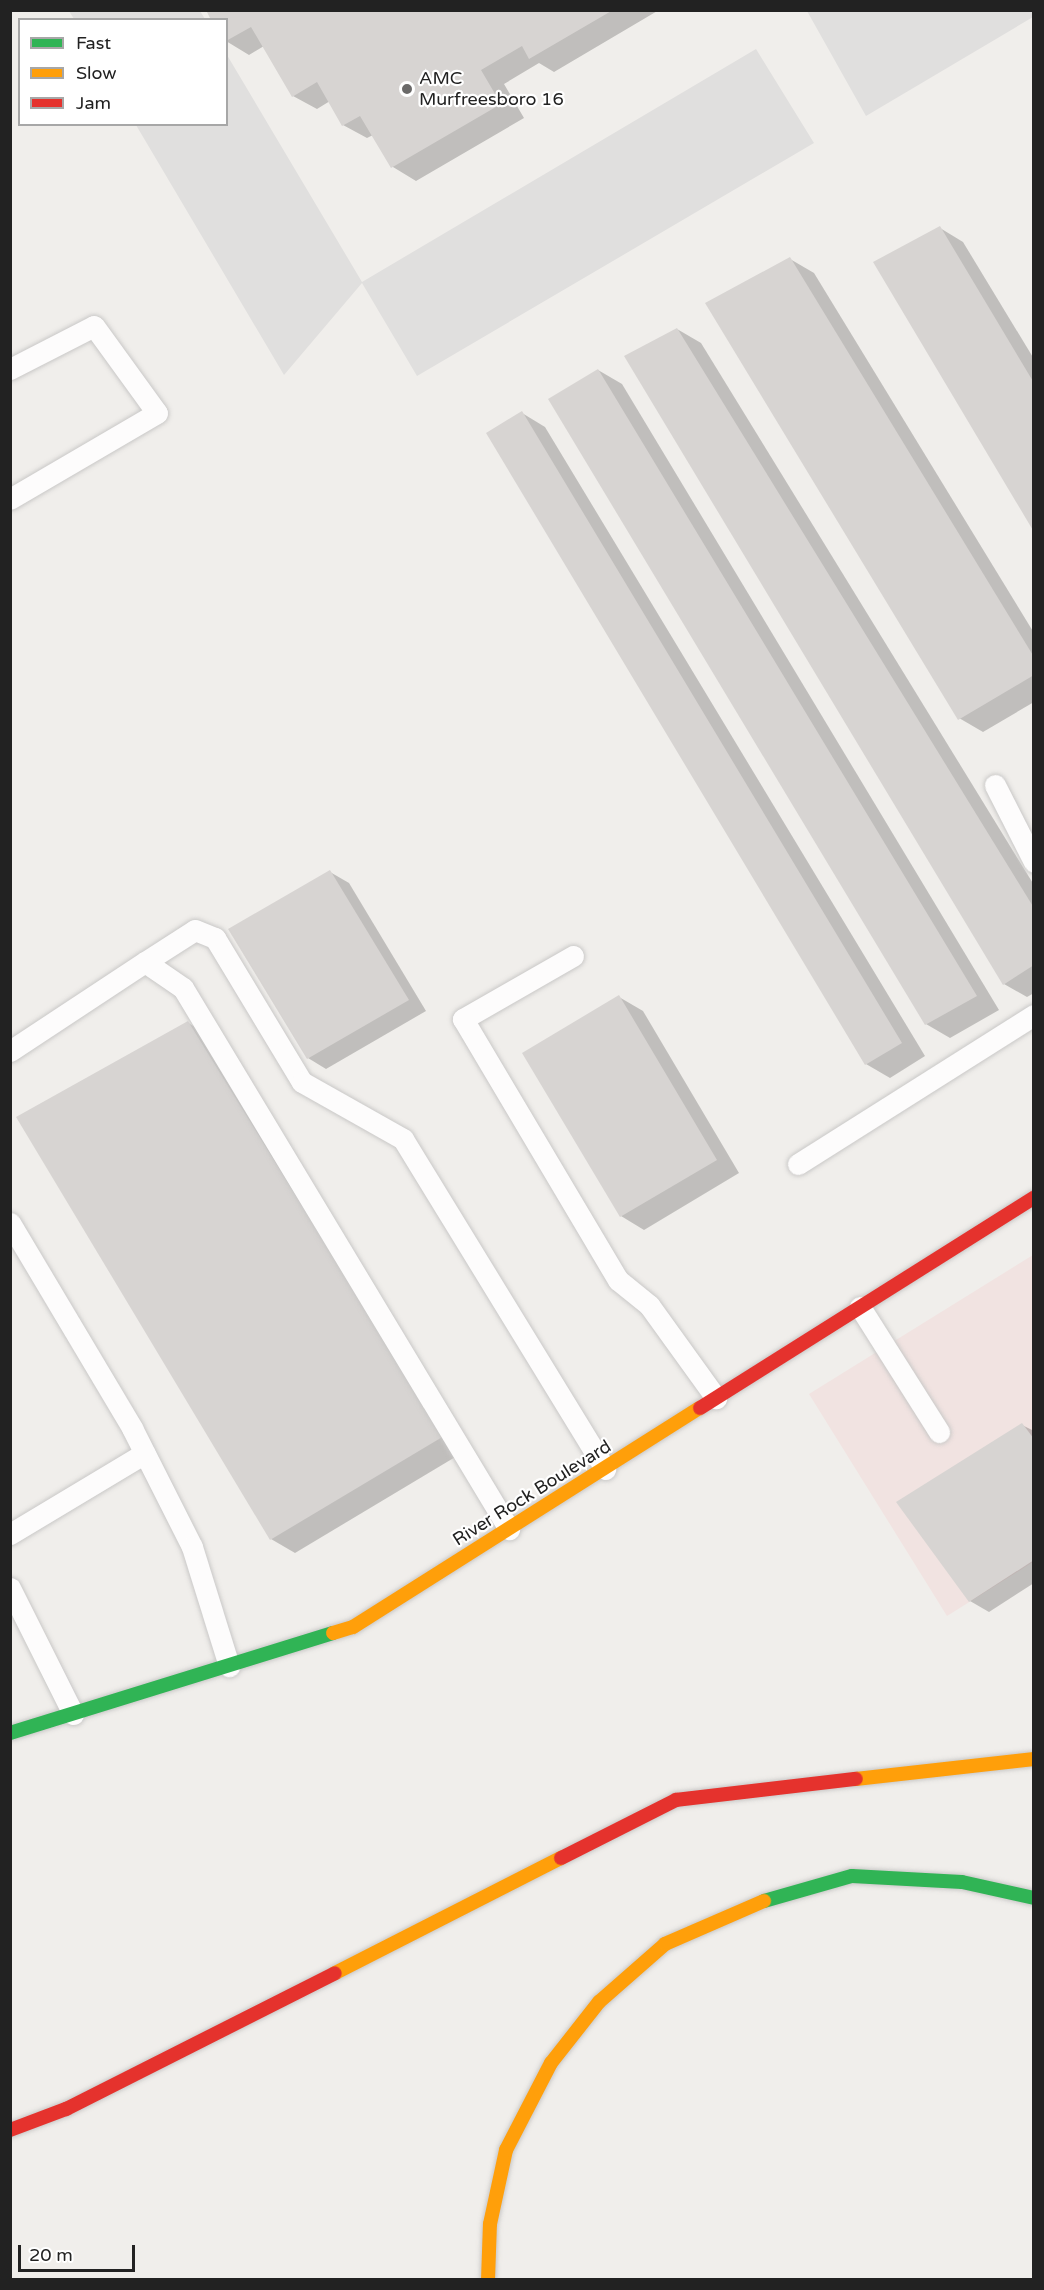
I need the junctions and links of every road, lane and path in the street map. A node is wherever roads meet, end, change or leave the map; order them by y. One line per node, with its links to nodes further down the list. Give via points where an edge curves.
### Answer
1 (10, 369): 2 (lane, via 94,326 157,412)
2 (10, 499)
3 (995, 785): 4 (lane)
4 (1034, 862)
5 (573, 956): 13 (lane, via 463,1020 618,1280 649,1305)
6 (145, 962): 8 (lane); 16 (lane, via 195,930 215,938 302,1082 403,1139); 17 (lane, via 183,988)
7 (1034, 1016): 9 (lane)
8 (10, 1052)
9 (798, 1164)
10 (1034, 1198): 12 (main road, River Rock Boulevard)
11 (10, 1222): 15 (lane)
12 (860, 1308): 13 (main road, River Rock Boulevard); 14 (lane)
13 (716, 1398): 16 (main road, River Rock Boulevard)
14 (939, 1432)
15 (144, 1453): 18 (lane); 20 (lane, via 192,1547)
16 (605, 1468): 17 (main road, River Rock Boulevard)
17 (509, 1529): 20 (main road, River Rock Boulevard, via 353,1627)
18 (10, 1534)
19 (10, 1588): 21 (lane)
20 (229, 1666): 21 (main road, River Rock Boulevard)
21 (74, 1714): 22 (main road, River Rock Boulevard)
22 (10, 1733)
23 (1034, 1759): 25 (main road, via 676,1800 66,2109)
24 (1034, 1898): 26 (main road, via 963,1882 852,1876 757,1903 665,1944 599,2002 541,2082 506,2150 490,2224)
25 (10, 2130)
26 (488, 2280)

